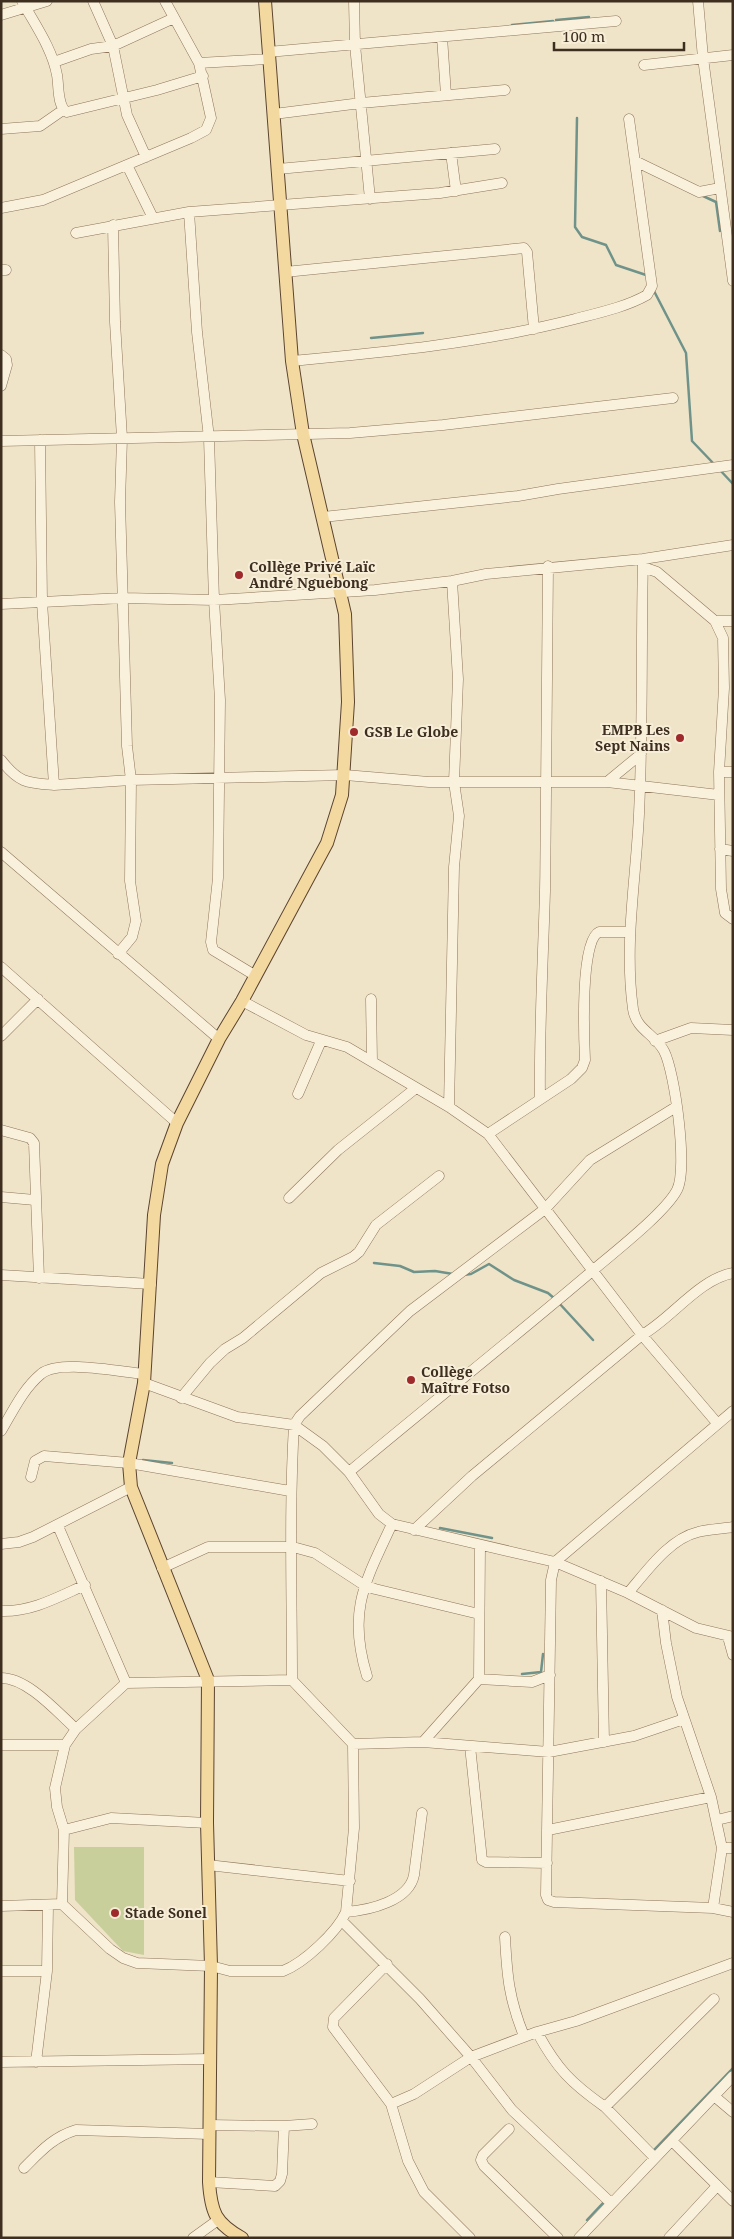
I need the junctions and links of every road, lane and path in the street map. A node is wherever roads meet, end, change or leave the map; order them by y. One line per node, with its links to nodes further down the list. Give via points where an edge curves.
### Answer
1 (47, 1): 7 (street)
2 (93, 1): 13 (street)
3 (165, 1): 9 (street)
4 (265, 1): 15 (main road)
5 (354, 1): 12 (street)
6 (698, 1): 16 (street)
7 (24, 5): 8 (street); 17 (street)
8 (1, 14)
9 (174, 18): 13 (street); 18 (street)
10 (616, 21): 11 (street)
11 (442, 37): 12 (street); 22 (street)
12 (355, 44): 15 (street); 24 (street)
13 (113, 46): 17 (street, via 91,49); 23 (street)
14 (733, 55): 16 (street)
15 (268, 56): 18 (street); 26 (main road)
16 (703, 58): 19 (street); 37 (street)
17 (54, 62): 25 (street)
18 (200, 63): 20 (street)
19 (644, 65)
20 (203, 76): 23 (street); 31 (street, via 211,118 206,130)
21 (505, 90): 22 (street)
22 (446, 95): 24 (street)
23 (123, 99): 25 (street, via 67,112); 31 (street)
24 (361, 103): 26 (street); 32 (street)
25 (63, 110): 28 (street, via 40,126)
26 (274, 114): 35 (main road)
27 (629, 119): 33 (street)
28 (1, 129)
29 (495, 149): 30 (street)
30 (451, 153): 32 (street); 38 (street)
31 (146, 157): 34 (street)
32 (368, 159): 35 (street); 39 (street)
33 (635, 161): 37 (street, via 699,192); 48 (street, via 652,286 650,291 640,299)
34 (127, 165): 41 (street, via 43,200); 43 (street)
35 (278, 169): 40 (main road)
36 (502, 183): 38 (street)
37 (720, 188): 47 (street)
38 (456, 191): 39 (street)
39 (370, 199): 40 (street)
40 (281, 206): 42 (street); 46 (main road)
41 (1, 208)
42 (190, 212): 43 (street); 55 (street, via 197,332)
43 (153, 218): 44 (street)
44 (113, 225): 45 (street); 54 (street)
45 (76, 234)
46 (285, 272): 48 (street, via 524,248); 50 (main road)
47 (733, 281)
48 (534, 329): 50 (street, via 453,344)
49 (1, 355): 51 (street, via 7,365)
50 (292, 360): 53 (main road)
51 (1, 386)
52 (673, 398): 53 (street, via 443,425)
53 (303, 434): 55 (street); 59 (main road)
54 (122, 438): 55 (street); 56 (street); 65 (street)
55 (209, 438): 66 (street)
56 (40, 440): 57 (street); 67 (street)
57 (1, 441)
58 (733, 465): 59 (street, via 518,496)
59 (323, 517): 64 (main road)
60 (733, 545): 61 (street)
61 (643, 563): 62 (street); 69 (street); 71 (street)
62 (548, 566): 63 (street); 79 (street)
63 (452, 581): 64 (street); 78 (street, via 458,679)
64 (340, 592): 66 (street); 75 (main road, via 347,644)
65 (123, 598): 66 (street); 67 (street); 77 (street, via 127,746)
66 (214, 600): 76 (street)
67 (42, 602): 68 (street); 81 (street)
68 (1, 604)
69 (714, 621): 70 (street); 73 (street, via 723,638)
70 (733, 621)
71 (641, 754): 80 (street); 82 (street)
72 (1, 760): 81 (street, via 20,780)
73 (719, 772): 74 (street); 83 (street)
74 (733, 772)
75 (345, 775): 76 (street); 78 (street, via 407,782); 91 (main road, via 327,843)
76 (221, 779): 77 (street); 91 (street, via 212,948)
77 (131, 780): 81 (street); 89 (street, via 130,881 136,921 132,937)
78 (454, 782): 79 (street); 105 (street, via 459,816 454,867)
79 (547, 782): 80 (street); 103 (street)
80 (607, 782): 82 (street)
81 (54, 786)
82 (640, 786): 83 (street); 88 (street)
83 (719, 795): 84 (street)
84 (720, 849): 85 (street); 87 (street, via 723,907)
85 (733, 851)
86 (1, 852): 89 (street)
87 (733, 919)
88 (630, 932): 99 (street, via 633,1011 636,1022); 103 (street, via 599,932 591,939 584,993 585,1060 571,1080)
89 (118, 954): 97 (street)
90 (1, 967): 92 (street)
91 (256, 976): 94 (main road)
92 (38, 998): 96 (street); 106 (street)
93 (371, 999): 100 (street)
94 (242, 1001): 97 (main road); 98 (street)
95 (733, 1030): 99 (street, via 691,1028)
96 (1, 1036)
97 (219, 1039): 106 (main road)
98 (321, 1041): 100 (street, via 347,1047); 102 (street)
99 (655, 1041): 104 (street, via 663,1048 666,1057)
100 (372, 1062): 101 (street)
101 (416, 1088): 105 (street); 111 (street, via 338,1150)
102 (298, 1094)
103 (540, 1099): 108 (street)
104 (676, 1107): 113 (street, via 590,1160); 114 (street, via 682,1159 677,1190 662,1208)
105 (450, 1108): 108 (street)
106 (177, 1123): 118 (main road, via 162,1164 154,1215)
107 (1, 1130): 112 (street, via 34,1140)
108 (488, 1134): 113 (street)
109 (439, 1176): 121 (street, via 376,1225 353,1257 322,1272 226,1349)
110 (1, 1197): 112 (street)
111 (289, 1198)
112 (35, 1200): 117 (street)
113 (545, 1209): 114 (street); 124 (street, via 410,1311 306,1409)
114 (592, 1270): 119 (street); 127 (street)
115 (733, 1273): 119 (street, via 708,1283)
116 (1, 1275): 117 (street)
117 (39, 1278): 118 (street)
118 (150, 1284): 120 (main road)
119 (642, 1336): 123 (street); 134 (street, via 472,1476)
120 (144, 1379): 121 (street); 125 (street, via 77,1367 43,1373 25,1391); 126 (main road)
121 (181, 1398): 124 (street, via 237,1417)
122 (733, 1411): 123 (street)
123 (717, 1423): 138 (street)
124 (294, 1425): 127 (street, via 323,1446); 130 (street)
125 (1, 1431)
126 (130, 1463): 128 (street, via 44,1456 35,1460); 129 (main road); 130 (street)
127 (349, 1472): 131 (street, via 380,1514)
128 (31, 1477)
129 (131, 1487): 132 (street); 139 (main road)
130 (290, 1491): 137 (street)
131 (392, 1524): 134 (street); 141 (street)
132 (58, 1526): 135 (street, via 19,1542); 142 (street)
133 (733, 1527): 143 (street, via 686,1536 668,1549)
134 (414, 1530): 136 (street)
135 (1, 1544)
136 (480, 1545): 138 (street); 146 (street)
137 (293, 1547): 139 (street, via 208,1547); 141 (street, via 314,1553); 154 (street)
138 (555, 1562): 140 (street); 150 (street, via 551,1580)
139 (162, 1568): 153 (main road)
140 (601, 1581): 143 (street); 161 (street)
141 (364, 1585): 146 (street); 149 (street, via 358,1616 361,1657)
142 (85, 1586): 145 (street, via 32,1608); 156 (street)
143 (628, 1592): 144 (street)
144 (662, 1610): 147 (street, via 696,1628); 158 (street, via 670,1665)
145 (1, 1611)
146 (479, 1614): 152 (street)
147 (730, 1637): 148 (street)
148 (733, 1655)
149 (367, 1676)
150 (550, 1676): 155 (street); 157 (street)
151 (1, 1678): 159 (street, via 27,1686)
152 (479, 1679): 155 (street); 160 (street)
153 (208, 1680): 154 (street); 156 (street); 171 (main road)
154 (292, 1680): 162 (street)
155 (532, 1682): 157 (street)
156 (126, 1683): 159 (street)
157 (549, 1695): 166 (street)
158 (684, 1719): 161 (street, via 634,1736); 167 (street)
159 (76, 1729): 164 (street)
160 (423, 1742): 162 (street); 165 (street)
161 (604, 1742): 166 (street)
162 (353, 1744): 177 (street, via 354,1828)
163 (1, 1745): 164 (street)
164 (65, 1745): 172 (street, via 55,1788 56,1807)
165 (470, 1746): 166 (street); 175 (street, via 482,1860)
166 (549, 1752): 173 (street)
167 (711, 1797): 170 (street); 173 (street)
168 (422, 1813): 183 (street, via 413,1883 407,1890 371,1908)
169 (733, 1816): 170 (street)
170 (717, 1820): 174 (street)
171 (207, 1823): 172 (street, via 111,1818); 176 (main road)
172 (64, 1830): 178 (street)
173 (548, 1830): 175 (street)
174 (728, 1848): 181 (street)
175 (547, 1863): 181 (street, via 546,1895 554,1902)
176 (208, 1865): 177 (street); 187 (main road)
177 (350, 1882): 183 (street)
178 (62, 1904): 180 (street); 187 (street, via 122,1958 137,1962)
179 (1, 1906): 180 (street)
180 (48, 1906): 189 (street)
181 (713, 1908): 182 (street)
182 (733, 1912)
183 (344, 1917): 186 (street); 187 (street, via 299,1963 283,1971 230,1971)
184 (505, 1937): 192 (street, via 512,2007)
185 (733, 1963): 191 (street, via 576,2021)
186 (387, 1964): 193 (street); 199 (street, via 332,2022)
187 (211, 1966): 194 (main road)
188 (1, 1971): 189 (street)
189 (47, 1971): 196 (street)
190 (714, 1999): 200 (street)
191 (537, 2032): 192 (street); 200 (street, via 561,2072)
192 (524, 2036): 193 (street)
193 (471, 2056): 199 (street, via 414,2094); 212 (street, via 512,2110)
194 (211, 2059): 196 (street); 205 (main road)
195 (1, 2062): 196 (street)
196 (36, 2062)
197 (733, 2076): 198 (street)
198 (714, 2096): 201 (street); 206 (street)
199 (391, 2104): 216 (street, via 408,2161 424,2192)
200 (605, 2107): 207 (street)
201 (733, 2112)
202 (312, 2124): 203 (street)
203 (284, 2126): 205 (street); 209 (street, via 282,2174 275,2186)
204 (509, 2129): 217 (street, via 481,2160)
205 (209, 2130): 208 (street, via 76,2130 47,2144); 209 (main road)
206 (672, 2141): 207 (street); 210 (street)
207 (655, 2158): 212 (street)
208 (24, 2168)
209 (209, 2182): 213 (main road, via 210,2200)
210 (717, 2186): 211 (street); 219 (street)
211 (733, 2201)
212 (611, 2204): 218 (street)
213 (218, 2220): 214 (street); 215 (main road)
214 (193, 2238)
215 (242, 2238)
216 (470, 2238)
217 (558, 2238)
218 (579, 2238)
219 (669, 2238)

